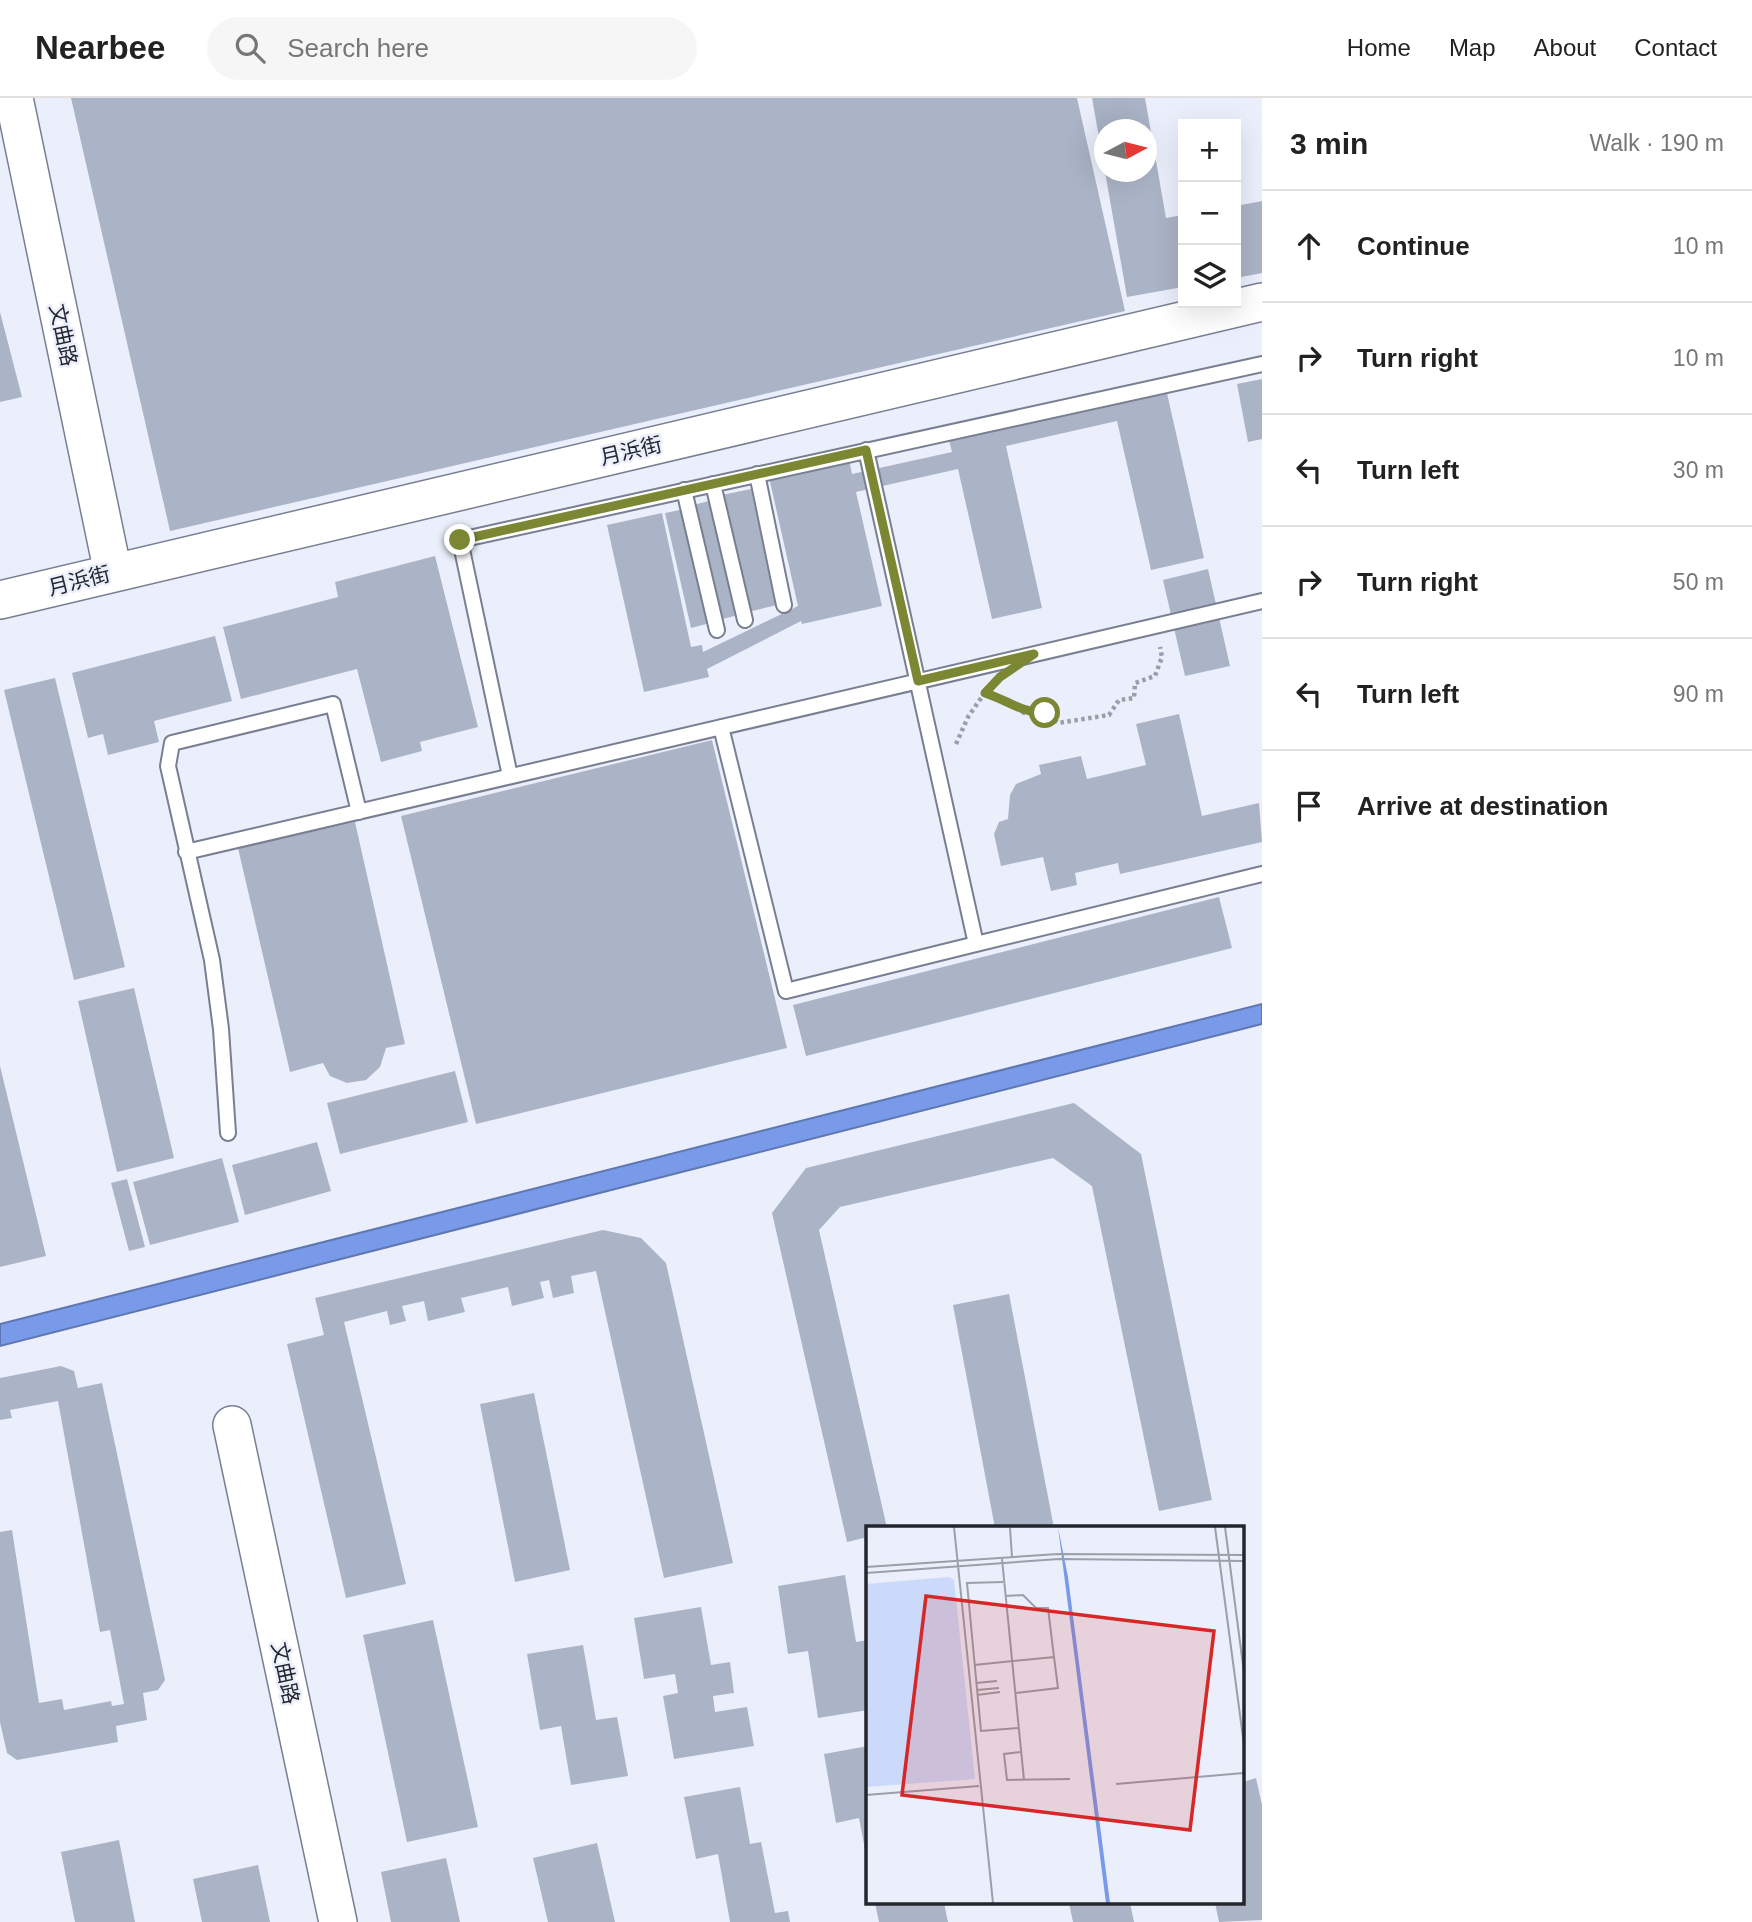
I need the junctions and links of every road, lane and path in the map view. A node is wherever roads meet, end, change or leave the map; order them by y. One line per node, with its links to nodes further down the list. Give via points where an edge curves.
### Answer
1 (14, 98): 8 (street, 文曲路)
2 (1262, 302): 8 (street, 月浜街)
3 (1262, 364): 4 (lane)
4 (866, 450): 5 (lane); 15 (lane)
5 (757, 474): 6 (lane); 11 (lane)
6 (713, 484): 7 (lane); 12 (lane)
7 (684, 490): 14 (lane); 19 (lane, via 460,540)
8 (113, 573): 9 (street, 月浜街)
9 (0, 600)
10 (1262, 601): 13 (lane)
11 (785, 605)
12 (744, 620)
13 (1158, 625): 15 (lane); 17 (path, via 1161,657 1155,676 1135,683 1133,698 1119,700 1109,715 1058,723 1045,713 1024,713 1007,700)
14 (716, 630)
15 (918, 681): 18 (lane); 20 (lane)
16 (992, 685): 17 (path)
17 (985, 693): 20 (path, via 955,746 946,773)
18 (722, 727): 19 (lane); 24 (lane, via 786,992)
19 (510, 776): 21 (lane)
20 (946, 805): 24 (lane)
21 (359, 812): 22 (lane); 22 (lane, via 333,704 172,743 168,766)
22 (186, 852): 25 (lane, via 212,960)
23 (1262, 874): 24 (lane)
24 (976, 944)
25 (228, 1133)
26 (232, 1425): 27 (street, 文曲路)
27 (338, 1922)

